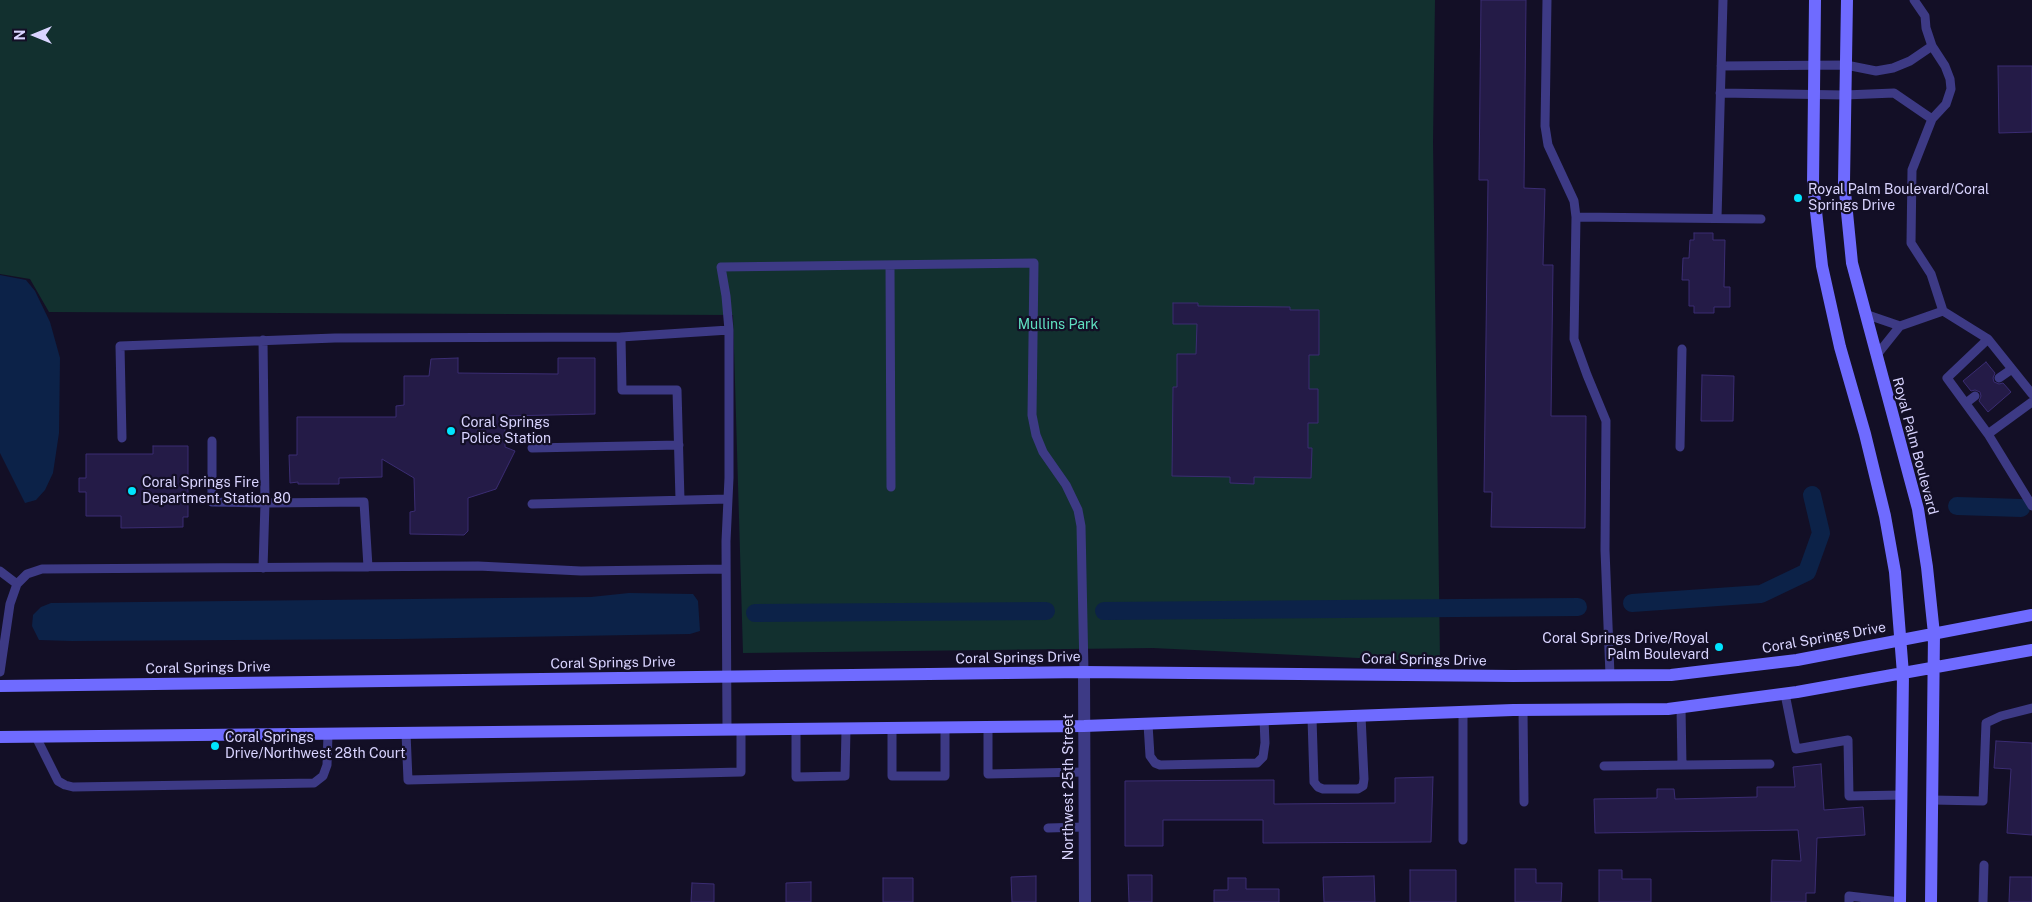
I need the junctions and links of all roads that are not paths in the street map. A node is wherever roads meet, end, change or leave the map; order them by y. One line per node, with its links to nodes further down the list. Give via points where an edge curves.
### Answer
1 (1547, 0): 14 (lane, via 1544,126 1548,145 1574,201)
2 (1723, 0): 8 (lane)
3 (1815, 0): 9 (main road)
4 (1846, 0): 7 (main road, Royal Palm Boulevard)
5 (1914, 0): 6 (lane, via 1925,16)
6 (1932, 46): 7 (lane, via 1893,68 1876,71); 13 (lane, via 1945,66 1951,89 1946,104)
7 (1846, 65): 9 (lane); 12 (main road, Royal Palm Boulevard)
8 (1721, 66): 9 (lane); 10 (lane)
9 (1814, 66): 11 (main road)
10 (1720, 93): 11 (lane); 15 (lane)
11 (1814, 95): 12 (lane); 52 (main road, via 1813,184 1822,266 1885,516 1895,572)
12 (1845, 95): 13 (lane, via 1894,94); 19 (main road, Royal Palm Boulevard, via 1844,182 1852,263)
13 (1932, 119): 18 (lane, via 1912,170 1911,243 1931,274)
14 (1576, 217): 15 (lane); 58 (lane, via 1574,339 1606,421 1605,550)
15 (1717, 218): 16 (lane)
16 (1761, 219)
17 (890, 265): 21 (lane, via 721,267); 39 (lane); 56 (lane, via 1034,263 1032,415 1043,452 1078,510)
18 (1943, 311): 20 (lane); 23 (lane)
19 (1864, 314): 20 (lane); 26 (main road, Royal Palm Boulevard)
20 (1900, 326): 26 (lane)
21 (729, 330): 22 (lane); 40 (lane)
22 (621, 336): 24 (lane); 36 (lane, via 622,390 677,390)
23 (1988, 339): 27 (lane); 32 (lane, via 1947,378)
24 (263, 340): 34 (lane, via 120,346); 42 (lane)
25 (1682, 349): 37 (lane)
26 (1876, 356): 51 (main road, Royal Palm Boulevard, via 1918,510)
27 (2012, 369): 28 (lane); 29 (lane)
28 (2000, 378)
29 (2032, 394)
30 (1975, 396): 32 (lane)
31 (2032, 402): 33 (lane)
32 (1966, 403): 33 (lane)
33 (1988, 434): 44 (lane)
34 (122, 438)
35 (212, 441): 42 (lane, via 212,502)
36 (679, 445): 38 (lane); 41 (lane)
37 (1680, 447)
38 (532, 448)
39 (891, 488)
40 (728, 499): 41 (lane); 47 (lane)
41 (680, 500): 43 (lane)
42 (265, 503): 45 (lane, via 364,502); 46 (lane)
43 (532, 504)
44 (2032, 506)
45 (368, 567): 46 (lane); 47 (lane, via 478,566 582,571)
46 (263, 568): 49 (lane, via 42,569 27,574)
47 (726, 569): 59 (lane)
48 (0, 571): 49 (lane)
49 (17, 584): 55 (lane, via 10,604)
50 (2032, 615): 51 (main road, Coral Springs Drive)
51 (1934, 634): 52 (main road, Coral Springs Drive); 54 (main road, Royal Palm Boulevard)
52 (1901, 640): 57 (main road); 58 (main road, Coral Springs Drive, via 1778,662 1671,675)
53 (2032, 650): 54 (main road)
54 (1934, 668): 57 (main road); 87 (main road, Royal Palm Boulevard)
55 (0, 672)
56 (1084, 672): 58 (main road, Coral Springs Drive); 59 (main road, Coral Springs Drive); 70 (street, Northwest 25th Street)
57 (1903, 674): 61 (main road); 86 (main road)
58 (1610, 675)
59 (726, 676): 60 (main road, Coral Springs Drive); 76 (lane)
60 (0, 686)
61 (1785, 694): 62 (main road); 86 (lane, via 1796,749 1848,740 1849,796)
62 (1682, 707): 64 (main road); 83 (lane)
63 (2032, 708): 87 (lane, via 1986,723 1983,801)
64 (1523, 710): 65 (main road); 88 (lane)
65 (1463, 712): 66 (main road); 91 (lane)
66 (1361, 716): 67 (main road); 67 (lane, via 1364,779 1363,786 1358,789 1323,789 1314,782)
67 (1312, 718): 68 (main road)
68 (1264, 720): 69 (main road); 69 (lane, via 1264,757 1257,763 1154,763 1150,756)
69 (1148, 724): 70 (main road)
70 (1084, 726): 71 (main road); 85 (street, Northwest 25th Street)
71 (988, 727): 74 (main road); 85 (lane, via 988,774)
72 (846, 728): 73 (main road); 75 (main road); 75 (lane, via 846,776 796,776)
73 (892, 728): 74 (main road); 74 (lane, via 892,776 945,776)
74 (945, 728)
75 (796, 729): 77 (main road)
76 (727, 730): 77 (main road); 78 (main road)
77 (741, 730): 78 (lane, via 741,772 408,780)
78 (406, 733): 79 (main road)
79 (328, 734): 80 (main road); 80 (lane, via 327,765 323,776 314,783 73,787 58,781)
80 (36, 737): 81 (main road)
81 (0, 738)
82 (1770, 764): 83 (lane)
83 (1682, 765): 84 (lane)
84 (1604, 766)
85 (1084, 772): 89 (street, Northwest 25th Street)
86 (1901, 795): 95 (main road)
87 (1932, 800): 96 (main road, Royal Palm Boulevard)
88 (1524, 802)
89 (1084, 827): 90 (lane); 93 (street, Northwest 25th Street)
90 (1048, 828)
91 (1463, 840)
92 (1984, 865): 97 (lane)
93 (1085, 902)
94 (1849, 902): 95 (lane, via 1849,896)
95 (1900, 902)
96 (1931, 902)
97 (1983, 902)

